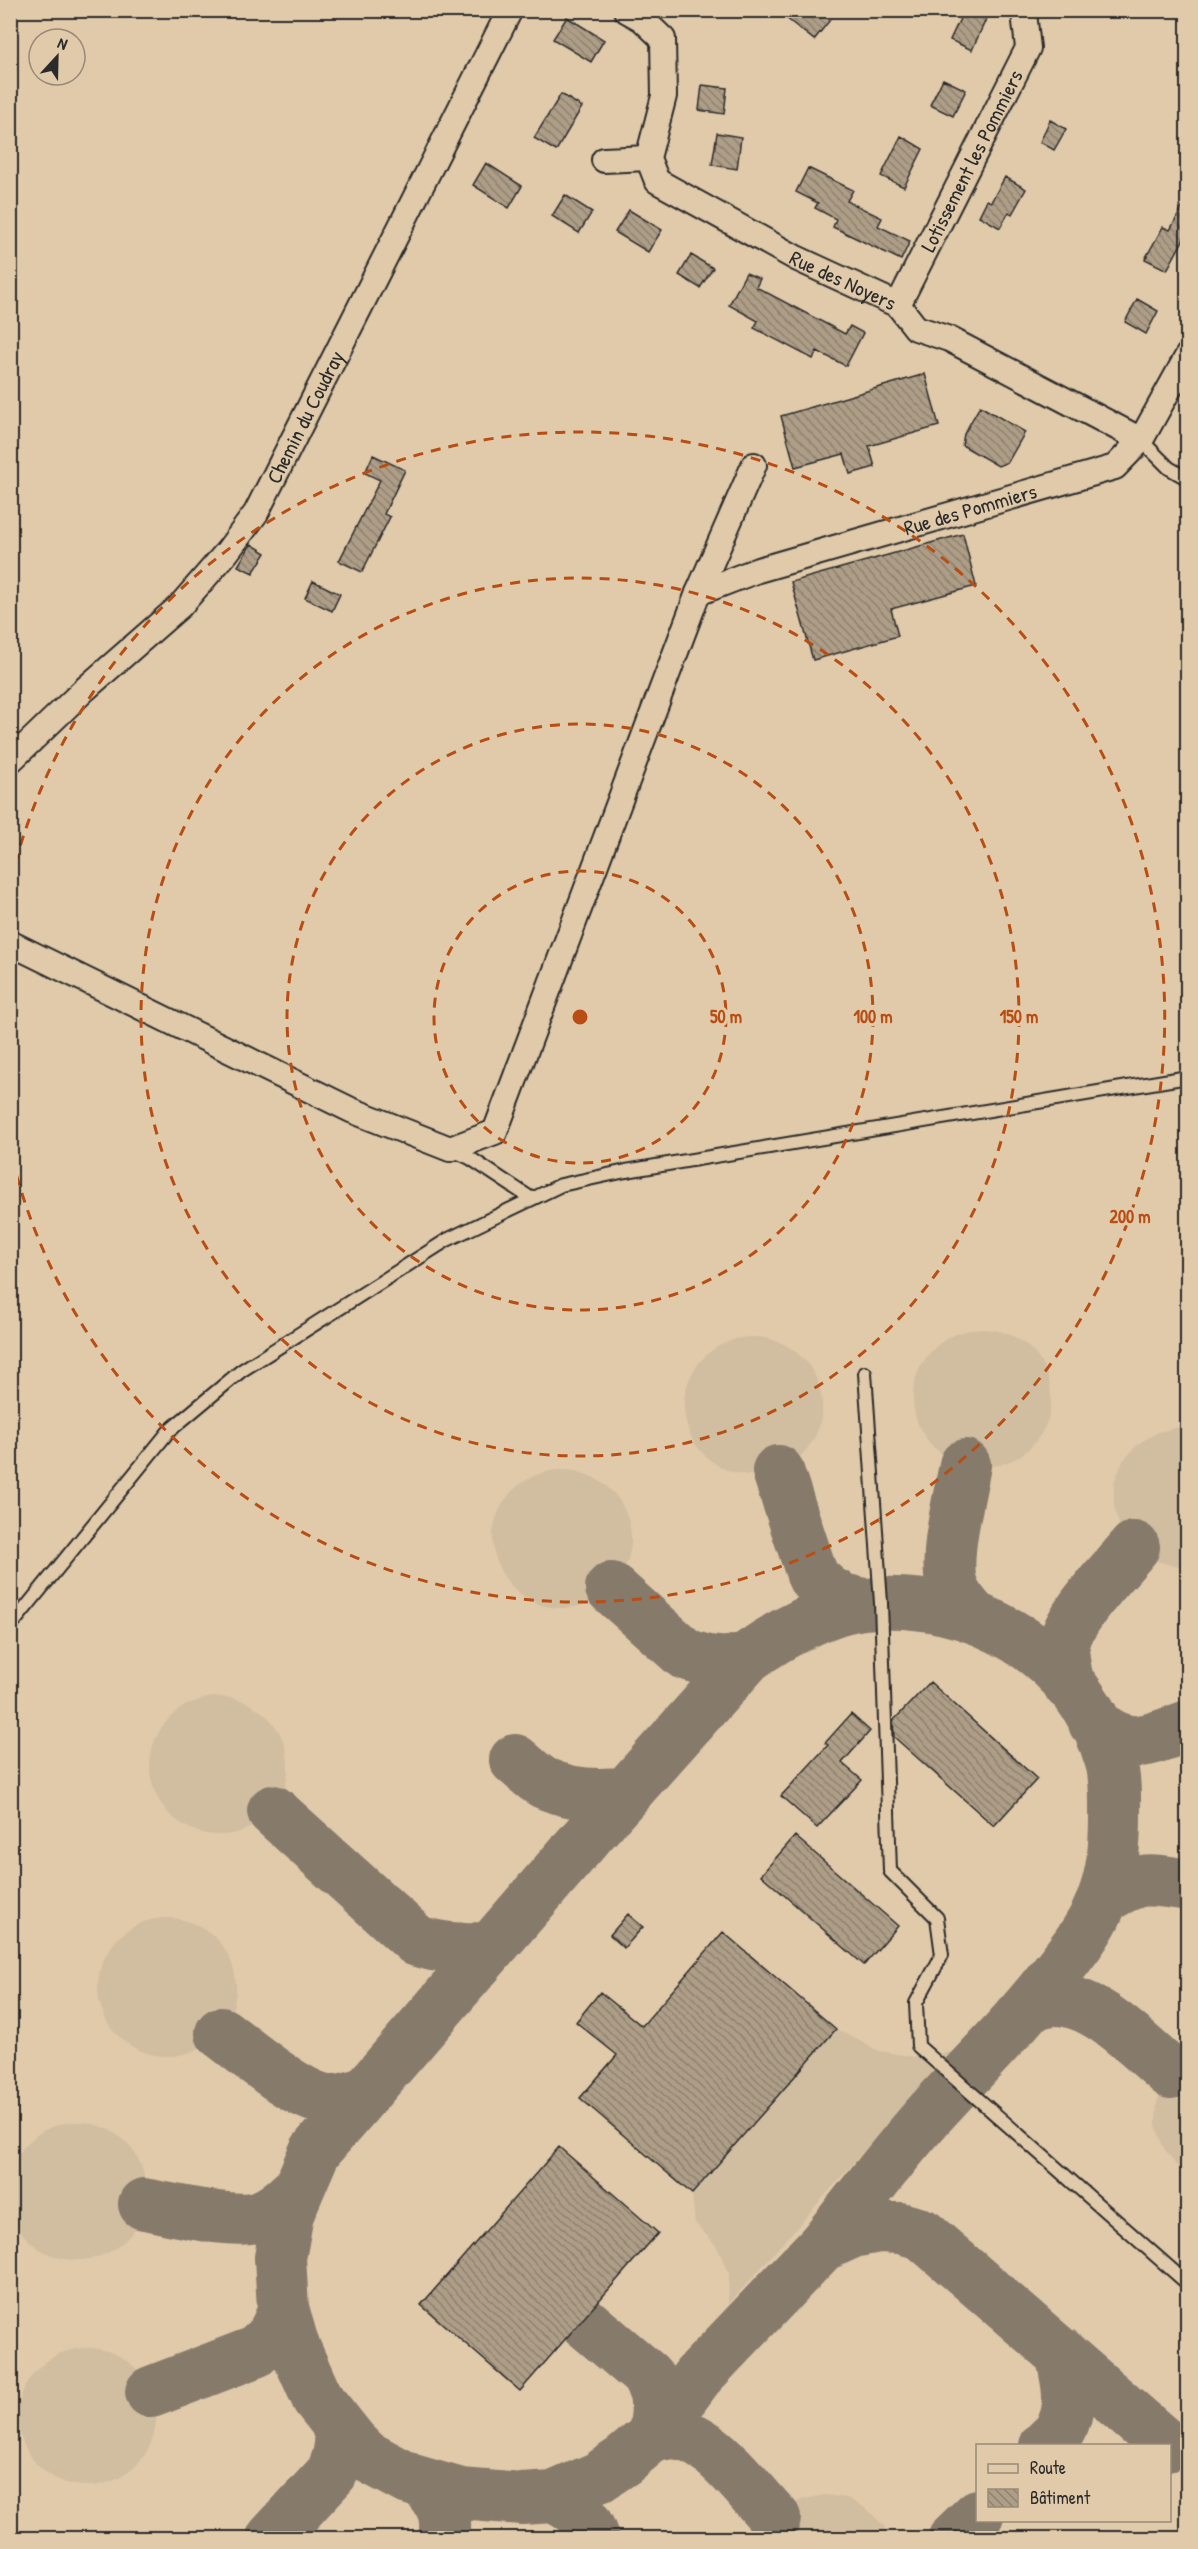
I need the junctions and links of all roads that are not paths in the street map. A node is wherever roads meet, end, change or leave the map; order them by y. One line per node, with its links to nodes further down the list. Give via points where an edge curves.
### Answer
1 (510, 10): 12 (street, Chemin du Coudray, via 256,513 180,606)
2 (626, 10): 4 (street, via 663,39 664,96)
3 (1024, 13): 6 (street, Lotissement les Pommiers, via 1028,48)
4 (648, 158): 5 (street); 6 (street, Rue des Noyers, via 657,181 796,258)
5 (604, 160)
6 (898, 305): 8 (street, Rue des Noyers, via 916,328 991,359)
7 (1188, 355): 8 (street, Rue des Pommiers)
8 (1141, 440): 10 (lane, via 1169,468); 11 (street, Rue des Pommiers, via 1115,468 758,570)
9 (754, 465): 11 (street)
10 (1188, 479)
11 (698, 593): 15 (street, via 495,1132)
12 (10, 761)
13 (10, 943): 15 (street, via 351,1110)
14 (1188, 1077): 16 (lane, via 626,1171 561,1185)
15 (450, 1149): 16 (lane)
16 (532, 1199): 18 (lane, via 447,1240 241,1371 169,1431)
17 (865, 1373): 19 (lane, via 881,1603 890,1872 938,1918 942,1955 916,2003 918,2046)
18 (10, 1627)
19 (1188, 2284)

